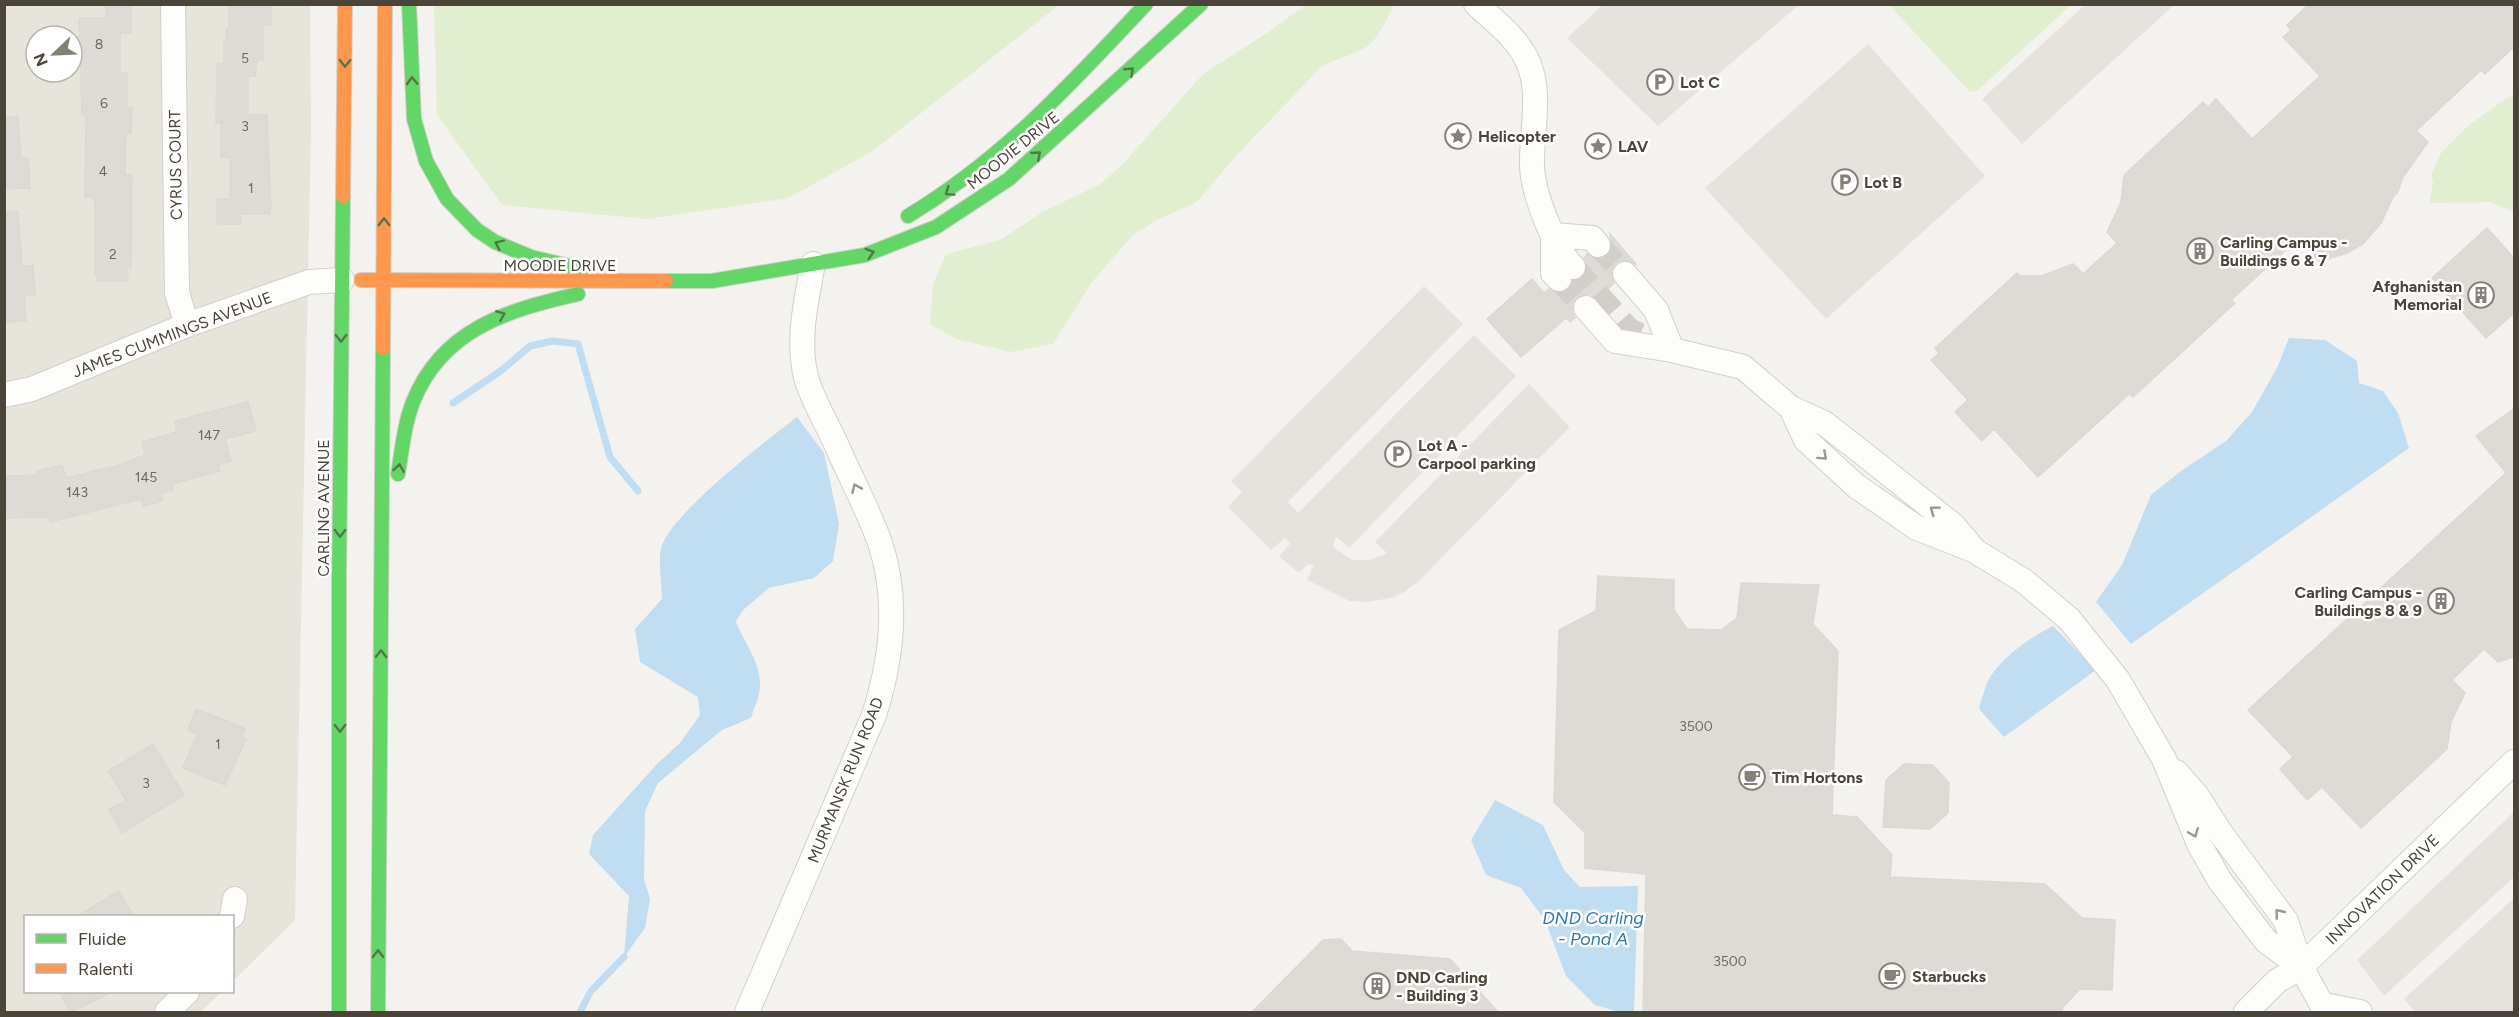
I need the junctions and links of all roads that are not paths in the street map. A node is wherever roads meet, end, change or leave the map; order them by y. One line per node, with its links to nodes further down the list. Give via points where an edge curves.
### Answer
1 (173, 4): 17 (street, CYRUS COURT, via 177,293)
2 (345, 4): 13 (main road, CARLING AVENUE, one-way to 13)
3 (385, 4): 14 (main road, one-way to 3)
4 (409, 4): 15 (main road, one-way to 4, via 515,251 488,239 452,206 426,162 414,118)
5 (1146, 4): 8 (main road, MOODIE DRIVE, one-way to 8, via 1052,106 1008,146 938,200)
6 (1202, 4): 11 (main road, MOODIE DRIVE, one-way to 6, via 865,255 936,227 971,206 1035,158)
7 (1476, 4): 9 (street, via 1512,37 1528,62 1534,87 1532,169)
8 (900, 221)
9 (1553, 235): 9 (street, via 1553,273 1579,262)
10 (855, 243): 11 (main road, MOODIE DRIVE)
11 (813, 264): 15 (main road, MOODIE DRIVE, via 712,281); 30 (street, MURMANSK RUN ROAD, one-way to 11, via 874,715 891,638 892,610 879,542 806,378 802,341)
12 (1618, 279): 18 (street)
13 (342, 280): 14 (main road, MOODIE DRIVE); 17 (street, JAMES CUMMINGS AVENUE, via 309,282); 22 (main road, CARLING AVENUE, one-way to 22)
14 (384, 281): 15 (main road, MOODIE DRIVE); 20 (main road)
15 (636, 282): 20 (main road, one-way to 15, via 403,442 414,401 437,361 476,326 502,314)
16 (1586, 308): 18 (street, via 1615,341)
17 (188, 325): 19 (street, JAMES CUMMINGS AVENUE, via 32,389)
18 (1672, 350): 24 (street, via 1743,367 1791,408 1824,423 1848,441 1953,525 1975,551 2024,581 2069,619 2118,680 2164,759 2199,844 2220,881 2266,941)
19 (4, 395)
20 (381, 610): 29 (main road, one-way to 20)
21 (2514, 762): 24 (street, INNOVATION DRIVE)
22 (341, 813): 23 (main road); 28 (main road, CARLING AVENUE)
23 (324, 942)
24 (2301, 967): 26 (street); 31 (street, INNOVATION DRIVE, via 2277,981)
25 (186, 993): 27 (street)
26 (2327, 1010): 32 (street)
27 (167, 1012)
28 (339, 1012)
29 (378, 1012)
30 (747, 1012)
31 (2246, 1012)
32 (2360, 1012)

